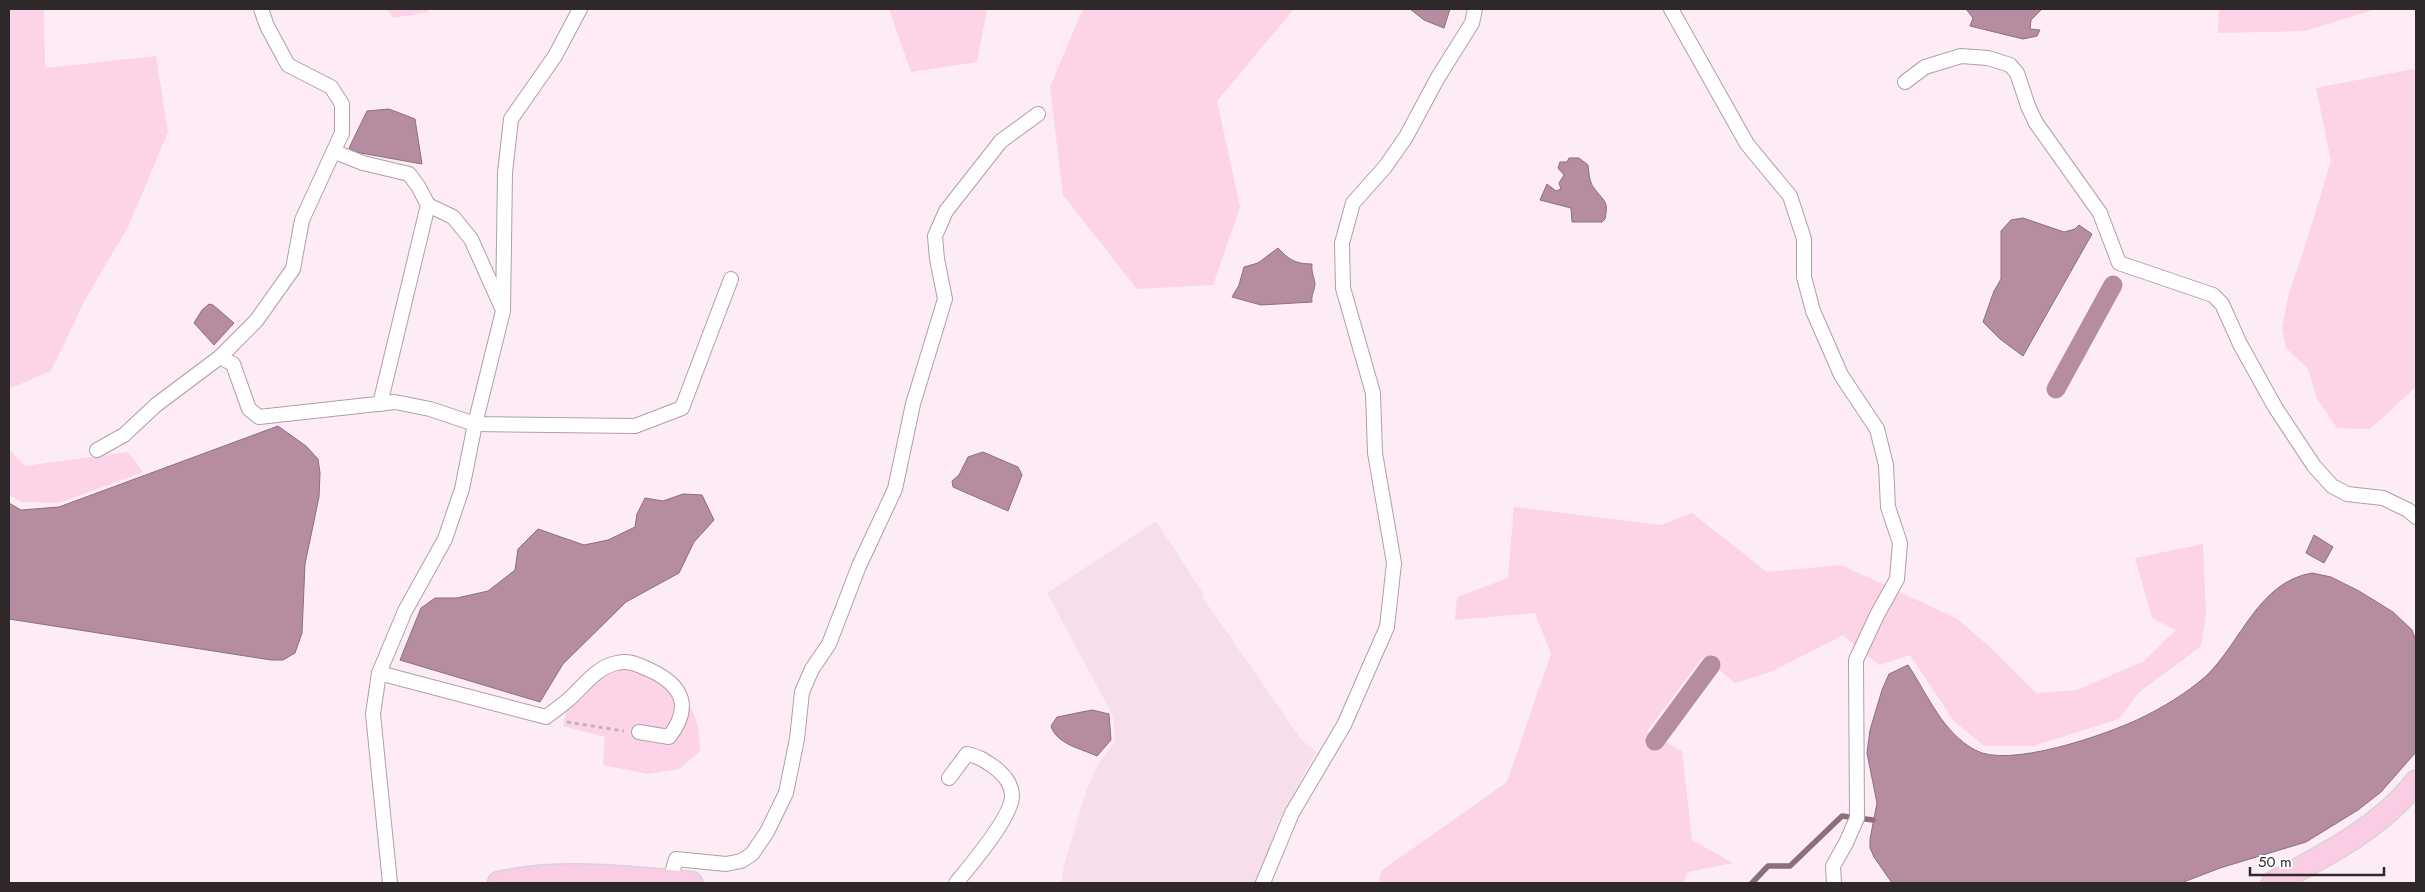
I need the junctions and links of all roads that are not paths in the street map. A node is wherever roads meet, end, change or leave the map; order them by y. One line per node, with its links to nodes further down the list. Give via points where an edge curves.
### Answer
1 (261, 9): 7 (street, via 288,64 331,87 342,104 342,133)
2 (580, 9): 10 (street, via 555,56 511,119 505,174)
3 (1476, 9): 25 (street, via 1472,23 1406,137 1353,203 1342,243 1344,288 1373,393 1375,453 1394,563 1387,627 1344,725 1292,813)
4 (1671, 9): 26 (street, via 1747,144 1790,196 1804,239 1804,277 1813,310 1841,375 1877,429 1886,465 1888,507 1900,542 1896,579 1856,660 1857,818 1833,866)
5 (1905, 82): 15 (street, via 1925,68 1961,56 1988,58 2010,65 2017,73 2036,123 2100,213 2119,263 2213,295 2222,304 2275,407 2326,480 2347,494 2383,498)
6 (1038, 114): 21 (street, via 1001,141 946,211 935,236 945,298 913,404 895,489 859,566 829,644 812,669 802,692 797,740 786,793 752,854 741,861 726,864 676,859)
7 (335, 152): 8 (street, via 408,174); 11 (street, via 302,220 293,269 256,321)
8 (428, 205): 10 (street, via 453,217 472,239); 12 (street)
9 (731, 279): 13 (street, via 682,408 635,426)
10 (503, 311): 13 (street)
11 (220, 356): 12 (street, via 233,364 248,409 259,417); 14 (street, via 156,405 124,436)
12 (380, 404): 13 (street, via 395,402 430,409)
13 (475, 424): 16 (street, via 462,489 445,539 405,611)
14 (97, 450)
15 (2416, 517)
16 (379, 673): 17 (street, via 546,717 593,676 615,663 632,662 667,678 676,686 681,700 676,729 669,737); 22 (street, via 373,714)
17 (639, 732)
18 (949, 778): 24 (street, via 966,754 981,757 1005,776 1012,796 1005,817)
19 (2416, 782): 27 (main road, via 2380,818 2354,838)
20 (609, 879): 21 (main road); 23 (main road, via 546,875)
21 (681, 882)
22 (390, 883)
23 (499, 883)
24 (956, 883)
25 (1263, 883)
26 (1834, 883)
27 (2273, 883)

